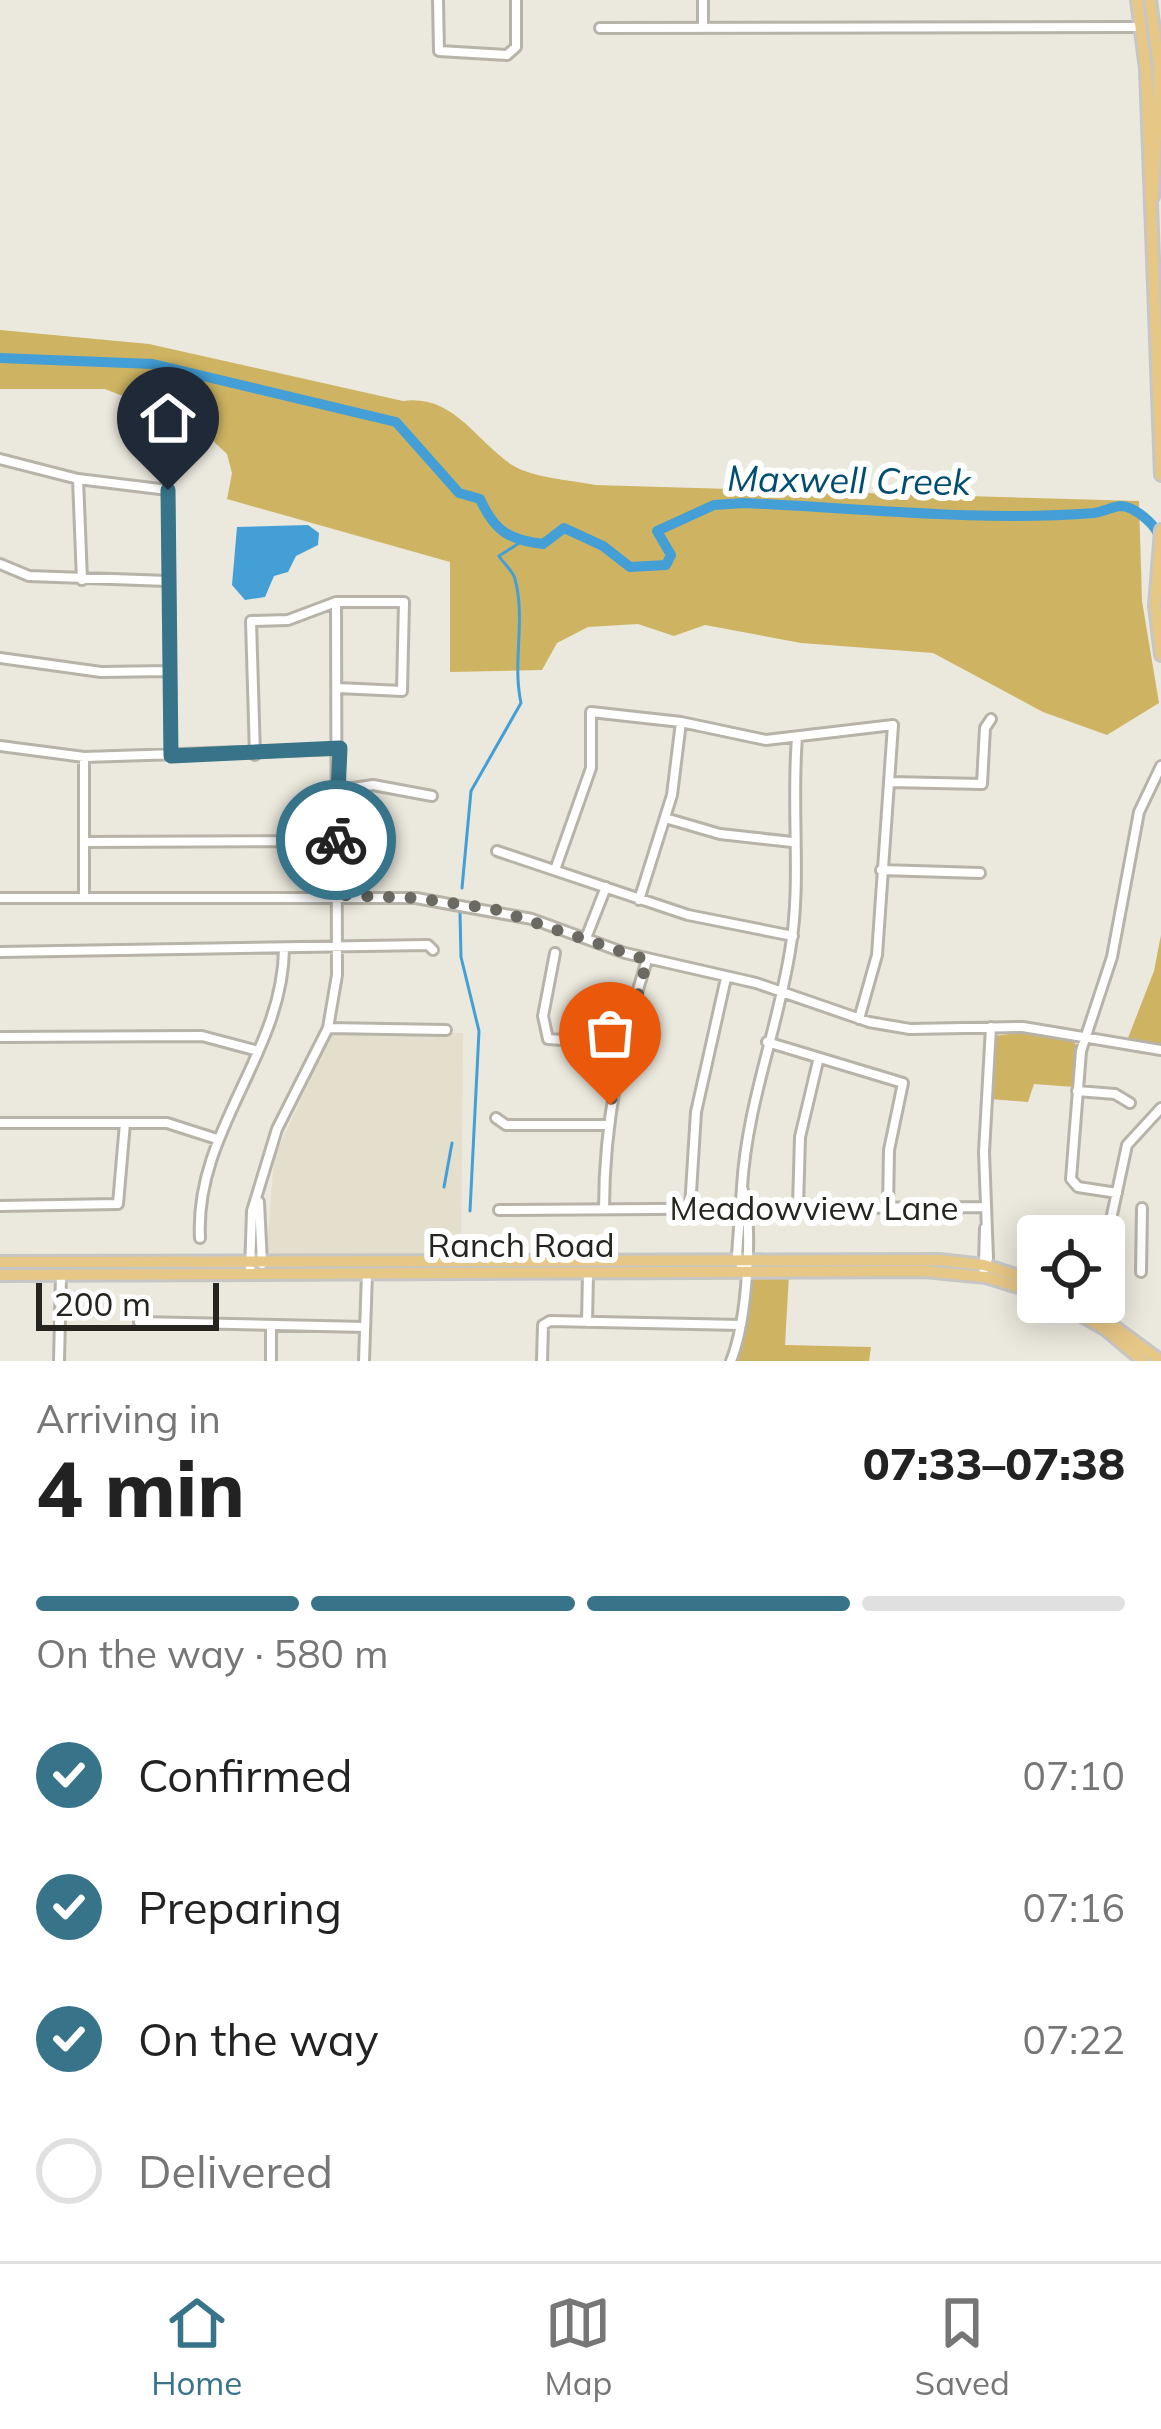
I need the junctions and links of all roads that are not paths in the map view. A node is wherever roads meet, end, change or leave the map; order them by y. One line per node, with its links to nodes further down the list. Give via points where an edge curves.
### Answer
1 (438, 0): 2 (street, via 440,51 512,53)
2 (516, 0)
3 (703, 0): 8 (street)
4 (1137, 0): 6 (main road)
5 (1150, 0): 9 (main road)
6 (1140, 27): 8 (street); 9 (main road)
7 (600, 28): 8 (street)
8 (703, 29)
9 (1149, 43): 10 (main road)
10 (1156, 200): 12 (main road)
11 (0, 459): 13 (street)
12 (1161, 475)
13 (78, 478): 16 (street); 17 (street, via 168,490)
14 (1161, 530): 18 (main road)
15 (0, 564): 16 (street, via 28,576)
16 (82, 580): 17 (street)
17 (168, 581): 22 (street)
18 (1160, 591): 20 (main road)
19 (336, 602): 23 (street); 23 (street, via 404,602 402,691); 29 (street, via 288,620 251,621)
20 (1161, 655)
21 (0, 658): 22 (street, via 101,672)
22 (168, 671): 30 (street)
23 (338, 688): 28 (street)
24 (991, 719): 33 (street, via 982,784)
25 (681, 722): 26 (street, via 766,740); 36 (street); 41 (street, via 591,712 591,768)
26 (797, 738): 33 (street, via 893,725); 39 (street)
27 (0, 746): 31 (street)
28 (340, 748): 29 (street); 34 (street)
29 (255, 755): 30 (street)
30 (171, 756): 31 (street)
31 (84, 757): 38 (street)
32 (1161, 766): 64 (street, via 1139,812 1112,957)
33 (890, 782): 42 (street)
34 (340, 790): 35 (street, via 373,784); 37 (street)
35 (432, 796)
36 (665, 818): 39 (street); 48 (street)
37 (336, 841): 38 (street); 45 (street)
38 (84, 842): 47 (street)
39 (792, 842): 49 (street)
40 (497, 851): 41 (street)
41 (556, 867): 44 (street)
42 (880, 869): 43 (street); 59 (street, via 877,955)
43 (980, 873)
44 (606, 887): 48 (street); 50 (street)
45 (336, 895): 47 (street); 50 (street, via 494,909); 51 (street)
46 (0, 898): 47 (street)
47 (84, 898)
48 (639, 900): 49 (street)
49 (793, 936): 58 (street)
50 (586, 938): 56 (street)
51 (337, 948): 52 (street); 53 (street); 61 (street)
52 (284, 950): 54 (street); 67 (street, via 274,1019)
53 (433, 950)
54 (0, 952)
55 (555, 953): 66 (street, via 543,1016 548,1039)
56 (647, 960): 57 (street); 66 (street)
57 (726, 978): 58 (street); 82 (street, via 696,1112)
58 (782, 990): 59 (street); 65 (street)
59 (859, 1019): 60 (street, via 910,1029)
60 (991, 1027): 64 (street); 81 (street)
61 (328, 1028): 62 (street); 92 (street, via 278,1129 259,1200)
62 (446, 1030)
63 (0, 1037): 67 (street, via 202,1036)
64 (1085, 1038): 68 (street); 70 (street)
65 (767, 1042): 69 (street); 83 (street, via 747,1123)
66 (622, 1044): 76 (street)
67 (258, 1051): 77 (street)
68 (1161, 1051)
69 (818, 1061): 80 (street, via 903,1084); 84 (street, via 800,1137)
70 (1077, 1091): 71 (street); 78 (street, via 1071,1179)
71 (1130, 1103)
72 (1161, 1108): 78 (street, via 1127,1145)
73 (496, 1118): 76 (street, via 506,1125)
74 (124, 1123): 75 (street); 77 (street, via 167,1123); 79 (street, via 118,1204)
75 (0, 1124)
76 (608, 1125): 86 (street)
77 (218, 1139): 89 (street, via 202,1189)
78 (1117, 1193): 88 (street)
79 (0, 1207)
80 (888, 1207): 81 (street, Meadowview Lane); 84 (street, Meadowview Lane)
81 (985, 1207): 94 (street)
82 (690, 1208): 83 (street, Meadowview Lane); 86 (street, Meadowview Lane)
83 (743, 1208): 84 (street, Meadowview Lane); 91 (street)
84 (798, 1208)
85 (1142, 1208): 95 (street)
86 (604, 1209): 87 (street, Meadowview Lane)
87 (499, 1210)
88 (1112, 1215)
89 (200, 1238)
90 (0, 1262): 92 (main road, Ranch Road)
91 (743, 1264): 93 (main road, Ranch Road); 94 (main road, Ranch Road); 96 (main road, Ranch Road); 106 (street)
92 (256, 1267): 93 (main road, Ranch Road); 98 (main road, Ranch Road)
93 (367, 1267): 96 (main road, Ranch Road); 107 (street)
94 (983, 1271): 99 (main road, Ranch Road); 100 (main road, Ranch Road)
95 (1141, 1272)
96 (589, 1273): 102 (street)
97 (0, 1274): 98 (main road, Ranch Road)
98 (61, 1275): 108 (street)
99 (1017, 1278)
100 (1017, 1285)
101 (140, 1322): 105 (street)
102 (587, 1322): 106 (street); 111 (street, via 544,1324)
103 (1101, 1323): 113 (main road)
104 (1107, 1323): 114 (main road)
105 (272, 1325): 107 (street); 109 (street)
106 (741, 1325): 112 (street)
107 (365, 1327): 110 (street)
108 (59, 1361)
109 (271, 1361)
110 (364, 1361)
111 (542, 1361)
112 (731, 1361)
113 (1143, 1361)
114 (1161, 1361)

